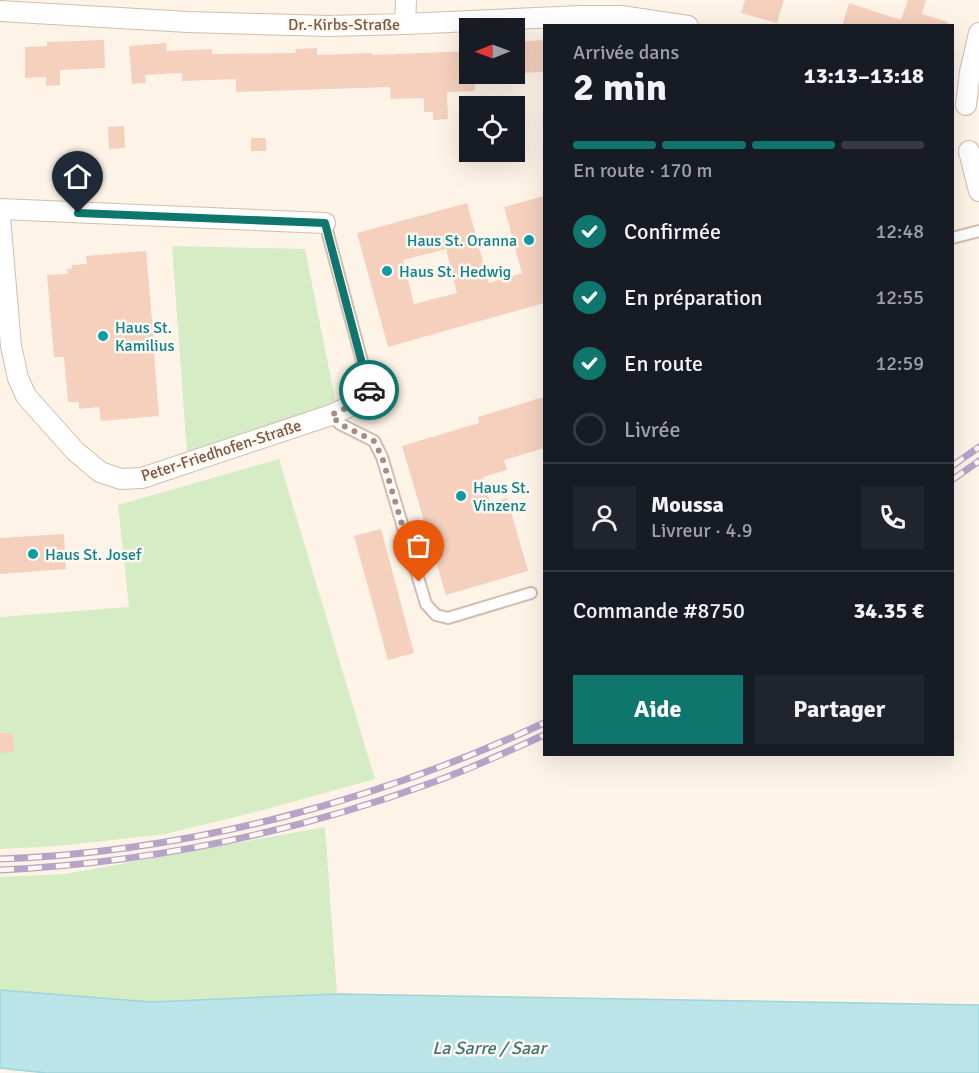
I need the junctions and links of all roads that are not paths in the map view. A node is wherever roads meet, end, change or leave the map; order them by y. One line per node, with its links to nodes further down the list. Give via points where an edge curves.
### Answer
1 (405, 0): 3 (street)
2 (0, 11): 3 (street, Dr.-Kirbs-Straße, via 250,24)
3 (405, 24): 4 (street, Dr.-Kirbs-Straße, via 621,16)
4 (675, 24)
5 (979, 33): 6 (street)
6 (966, 108)
7 (967, 149): 8 (street)
8 (979, 191)
9 (0, 209): 11 (street)
10 (0, 217): 15 (street, Peter-Friedhofen-Straße, via 11,346 18,378 26,396 75,451 100,472 121,479 142,478)
11 (325, 223): 14 (lane)
12 (979, 231): 13 (lane)
13 (954, 237)
14 (369, 390): 15 (street, Peter-Friedhofen-Straße, via 361,401)
15 (331, 415): 16 (lane, via 340,424 374,441 426,604 436,615 448,618)
16 (531, 593)

